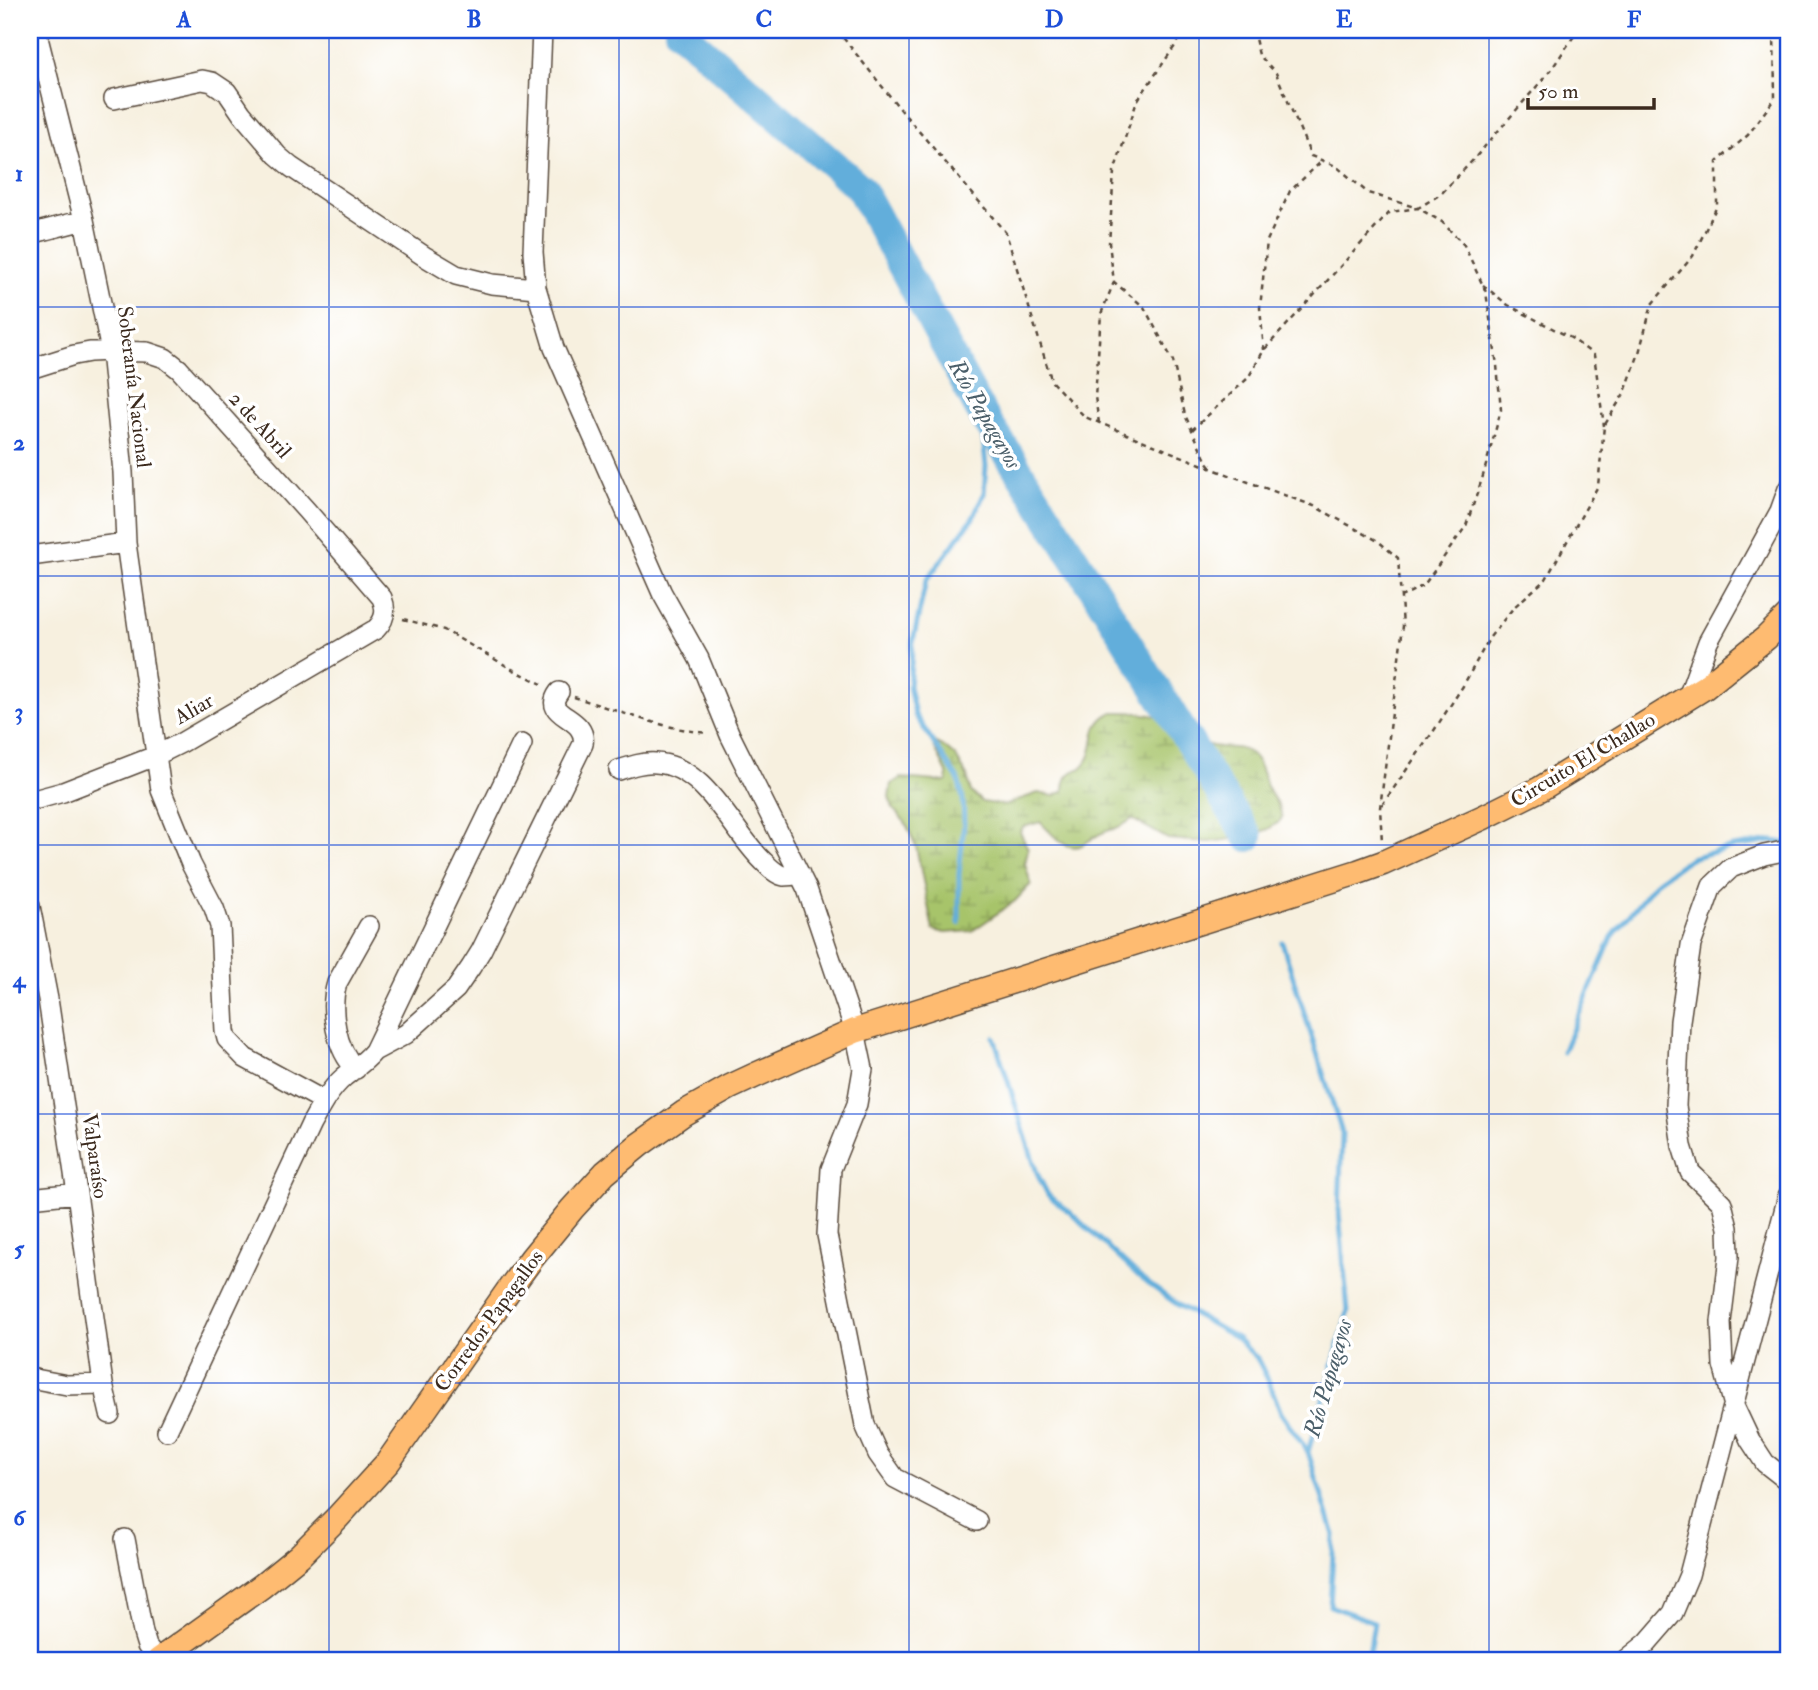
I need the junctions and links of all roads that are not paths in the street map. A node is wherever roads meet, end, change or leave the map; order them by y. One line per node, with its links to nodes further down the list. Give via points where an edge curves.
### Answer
1 (36, 30): 4 (street, Soberanía Nacional)
2 (542, 30): 6 (street, via 533,252)
3 (114, 99): 6 (street, via 202,80 212,82 227,92 291,167 424,256 475,281)
4 (85, 220): 5 (street); 7 (street, Soberanía Nacional)
5 (30, 234)
6 (536, 288): 22 (street, via 554,348 652,572 699,659 730,735)
7 (110, 351): 8 (street, 2 de Abril, via 74,355); 10 (street, Soberanía Nacional); 13 (street, 2 de Abril, via 147,352 179,369 382,598 386,614)
8 (30, 369)
9 (1788, 489): 15 (street, via 1708,642)
10 (126, 543): 11 (street); 17 (street, Soberanía Nacional)
11 (30, 556)
12 (1788, 616): 15 (main road, Circuito El Challao)
13 (370, 632): 17 (street, Aliar)
14 (559, 692): 26 (street, via 554,704 577,724 583,744 481,951 440,1005 406,1034)
15 (1688, 697): 21 (main road, Circuito El Challao, via 1540,789)
16 (522, 744): 26 (street)
17 (155, 756): 19 (street, Aliar); 28 (street, Soberanía Nacional, via 161,790 220,926 227,1039 245,1058)
18 (619, 770): 22 (street, via 655,762 685,773 714,797 772,869 782,876)
19 (30, 801)
20 (1788, 850): 34 (street, via 1731,868 1712,886 1691,945 1680,1021 1676,1106 1682,1146 1690,1172 1722,1203 1728,1228 1721,1322 1723,1365)
21 (1358, 872): 25 (main road, Corredor Papagallos)
22 (800, 874): 25 (street)
23 (30, 906): 29 (street, Valparaíso)
24 (369, 926): 27 (street, via 334,993 341,1046)
25 (855, 1031): 38 (street, via 863,1069 857,1104 831,1169 827,1235 865,1425 895,1478); 40 (main road, Corredor Papagallos, via 730,1087 639,1145 606,1173 532,1258 388,1462 338,1517 262,1586)
26 (374, 1051): 27 (street)
27 (356, 1069): 28 (street)
28 (324, 1101): 36 (street)
29 (77, 1193): 31 (street); 33 (street, Valparaíso)
30 (1788, 1196): 34 (street)
31 (30, 1198)
32 (30, 1378): 33 (street, via 68,1385)
33 (103, 1384): 35 (street, Valparaíso)
34 (1734, 1406): 37 (street, via 1765,1463); 41 (street, via 1689,1575 1674,1613)
35 (110, 1413)
36 (167, 1431)
37 (1788, 1481)
38 (977, 1521)
39 (125, 1539): 40 (street, via 143,1633)
40 (159, 1660)
41 (1626, 1660)

